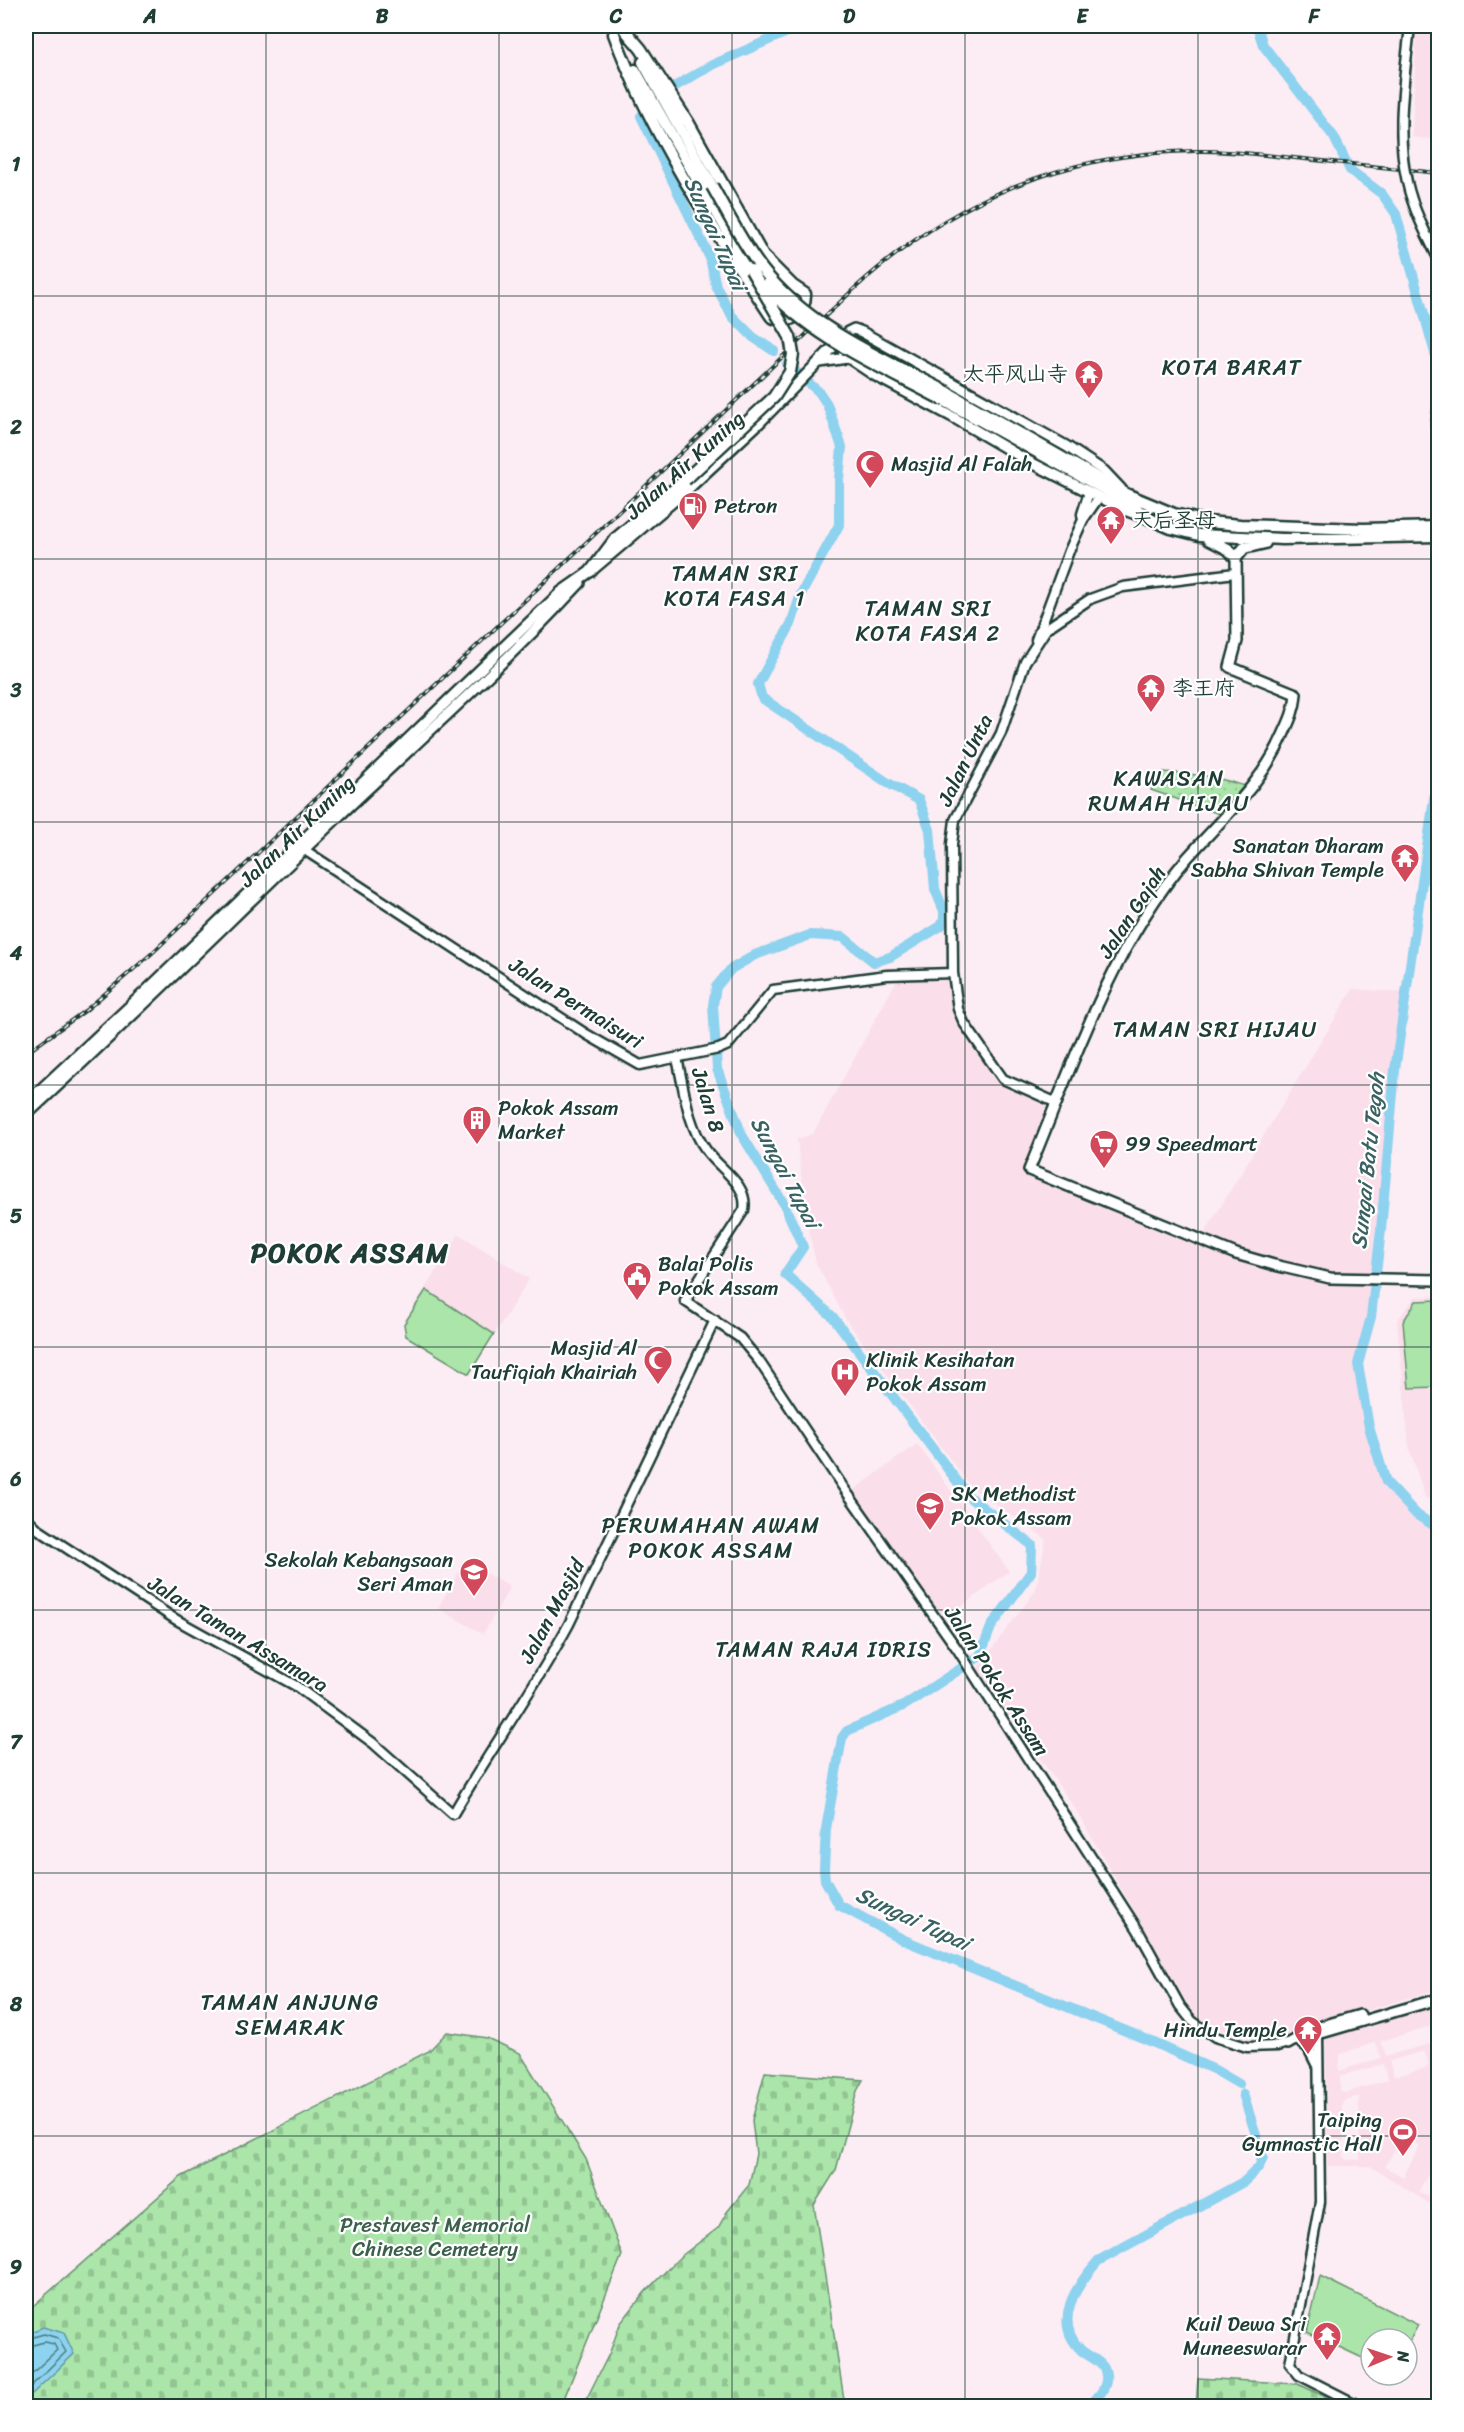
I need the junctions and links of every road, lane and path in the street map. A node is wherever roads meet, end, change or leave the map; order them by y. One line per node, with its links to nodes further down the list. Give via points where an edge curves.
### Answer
1 (1410, 26): 3 (street, bridge, via 1401,109 1403,158 1415,207)
2 (618, 29): 2 (main road, via 641,49 688,122 764,256 805,294 800,312 791,319 779,321 771,316 731,257 641,99); 4 (main road, via 699,183); 10 (main road, bridge, via 762,269 797,305)
3 (1438, 258)
4 (752, 270): 10 (main road, bridge, via 776,297 811,326); 23 (main road, bridge, via 789,337 793,354 790,372 774,397 615,539)
5 (841, 339): 6 (main road, via 854,329); 7 (main road, via 841,349); 8 (main road)
6 (889, 347): 9 (main road, via 886,364); 12 (main road, via 1066,446 1104,471)
7 (847, 358): 8 (main road); 9 (main road)
8 (817, 365): 23 (main road, Jalan Air Kuning, via 688,489)
9 (874, 375): 11 (main road)
10 (945, 396): 12 (main road); 14 (main road, via 1129,503)
11 (1089, 492): 13 (main road); 15 (street)
12 (1126, 494): 16 (main road, via 1165,512)
13 (1099, 497): 14 (main road); 15 (street)
14 (1148, 518): 18 (main road)
15 (1083, 520): 25 (street)
16 (1208, 522): 17 (main road, via 1333,528); 19 (main road, via 1216,531)
17 (1438, 527)
18 (1199, 535): 19 (main road); 22 (main road, via 1228,549)
19 (1212, 536): 21 (main road)
20 (1438, 536): 21 (main road)
21 (1282, 539): 22 (main road, via 1244,548)
22 (1236, 558): 24 (main road)
23 (591, 571): 28 (main road, Jalan Air Kuning, via 486,679)
24 (1235, 573): 26 (street, Jalan Unta, via 1124,587 1090,599); 32 (main road, Jalan Gajah, via 1237,641 1230,667 1296,694 1295,708 1264,772 1156,899 1101,997)
25 (1047, 609): 26 (street); 27 (street)
26 (1047, 628): 27 (street, Jalan Unta)
27 (1036, 644): 29 (street, Jalan Unta, via 1017,680 1001,734 955,820)
28 (301, 847): 30 (street, Jalan Permaisuri, via 626,1059 640,1065); 31 (main road, Jalan Air Kuning); 33 (main road, Jalan Air Kuning, via 154,995)
29 (953, 973): 30 (street, Jalan Permaisuri, via 887,975 773,990 733,1041 718,1049); 32 (street, Jalan Unta, via 964,1023 1004,1079)
30 (677, 1058): 35 (street, Jalan 8, via 695,1133 739,1186 745,1201 744,1210)
31 (26, 1103)
32 (1057, 1103): 34 (main road, Jalan Gajah, via 1029,1170 1254,1260 1330,1278)
33 (26, 1114)
34 (1438, 1280)
35 (685, 1300): 36 (street, Jalan Pokok Assam)
36 (715, 1320): 37 (street, Jalan Pokok Assam); 38 (street, Jalan Masjid)
37 (729, 1330): 38 (street); 45 (street, Jalan Pokok Assam, via 759,1361 966,1665 1138,1930 1180,2006 1192,2021 1215,2037 1238,2045)
38 (709, 1333): 40 (street, Jalan Masjid, via 569,1624)
39 (26, 1517): 40 (street, Jalan Taman Assamara, via 39,1530 175,1619 296,1686 373,1743)
40 (453, 1814)
41 (1438, 1999): 42 (main road)
42 (1383, 2016): 43 (main road); 45 (main road, via 1343,2019 1315,2028)
43 (1318, 2034): 44 (street, Jalan Pokok Assam); 46 (street)
44 (1298, 2041): 45 (street, Jalan Pokok Assam); 46 (street, via 1308,2048)
45 (1288, 2044)
46 (1318, 2067): 47 (street, via 1320,2202 1290,2364 1299,2375)
47 (1360, 2406)

